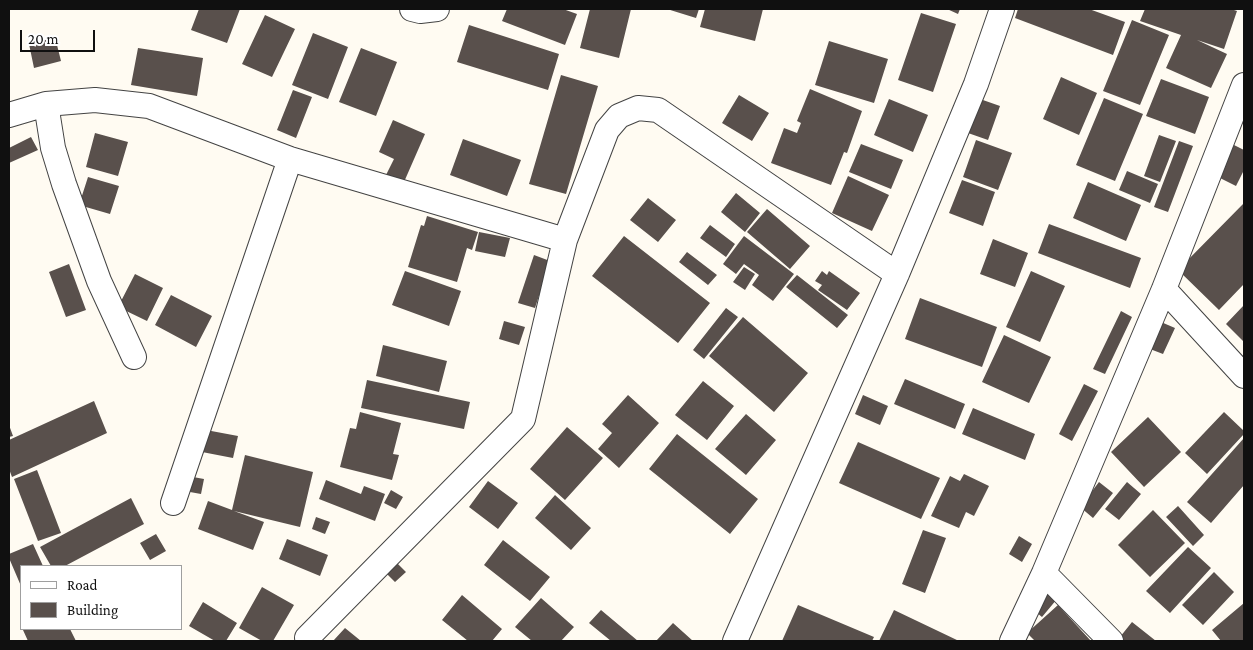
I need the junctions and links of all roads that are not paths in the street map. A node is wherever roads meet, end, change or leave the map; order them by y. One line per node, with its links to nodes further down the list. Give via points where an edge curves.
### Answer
1 (412, 9): 2 (street)
2 (437, 9)
3 (1002, 9): 9 (street, via 976,84)
4 (1244, 85): 10 (street)
5 (46, 104): 6 (street); 7 (street, via 95,100 149,106); 11 (street, via 53,148 64,184 99,281)
6 (9, 115)
7 (290, 159): 8 (street); 13 (street)
8 (565, 240): 9 (street, via 606,130 619,116 638,108 658,110); 15 (street, via 523,419)
9 (897, 274): 16 (street)
10 (1164, 289): 12 (street); 14 (street)
11 (134, 357)
12 (1244, 376)
13 (173, 503)
14 (1044, 573): 17 (street); 18 (street)
15 (307, 638)
16 (735, 641)
17 (1012, 641)
18 (1111, 641)

